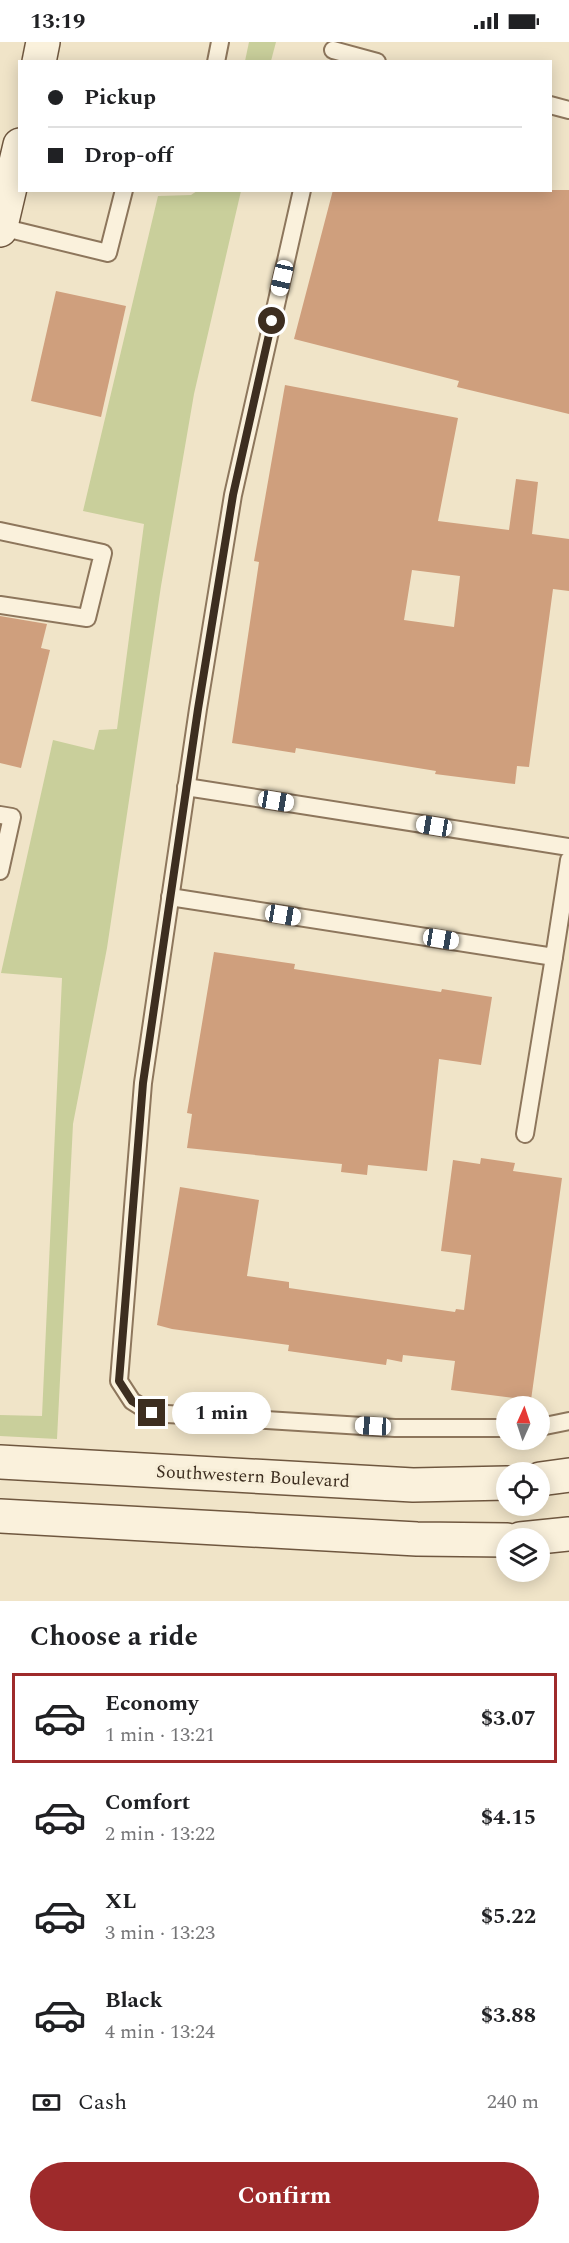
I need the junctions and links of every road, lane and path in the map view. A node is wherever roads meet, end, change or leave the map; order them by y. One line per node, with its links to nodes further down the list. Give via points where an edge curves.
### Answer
1 (43, 42): 4 (street)
2 (220, 42): 5 (lane)
3 (333, 51): 6 (lane)
4 (39, 60)
5 (216, 60)
6 (369, 60)
7 (552, 106): 8 (lane)
8 (569, 110)
9 (18, 154): 12 (street)
10 (123, 192): 12 (lane, via 108,253)
11 (302, 192): 15 (lane, via 233,495)
12 (0, 228)
13 (0, 531): 14 (lane, via 103,553 87,618)
14 (0, 605)
15 (186, 787): 17 (lane); 20 (lane)
16 (0, 815): 19 (lane, via 12,817)
17 (569, 847)
18 (569, 860): 21 (lane)
19 (0, 871)
20 (170, 897): 21 (lane); 25 (lane, via 143,1083 119,1381 132,1401 152,1413 395,1428)
21 (554, 957): 22 (lane)
22 (525, 1134)
23 (569, 1421): 24 (lane)
24 (550, 1425)
25 (496, 1428)
26 (0, 1462): 29 (street, Southwestern Boulevard, via 413,1485)
27 (569, 1475): 28 (street)
28 (550, 1478)
29 (496, 1483)
30 (0, 1516): 33 (street)
31 (569, 1534): 32 (street)
32 (550, 1536)
33 (496, 1540)

